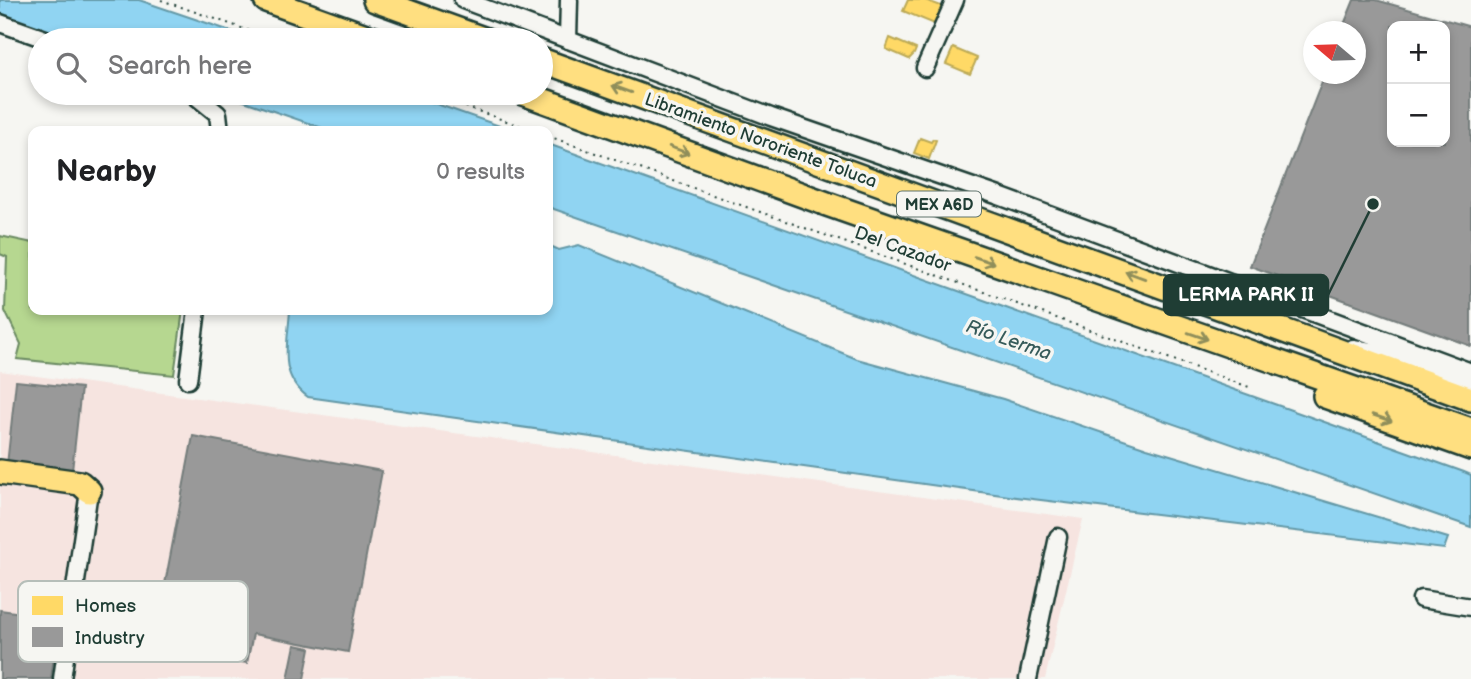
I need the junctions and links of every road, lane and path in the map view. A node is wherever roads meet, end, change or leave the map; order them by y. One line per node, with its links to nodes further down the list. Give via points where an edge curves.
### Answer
1 (161, 0): 8 (path)
2 (266, 0): 9 (highway)
3 (374, 0): 10 (highway)
4 (463, 0): 11 (street)
5 (569, 0): 14 (street)
6 (955, 0): 16 (street)
7 (0, 23): 12 (street)
8 (242, 28)
9 (344, 28)
10 (452, 28)
11 (536, 28)
12 (28, 33)
13 (553, 34): 14 (street)
14 (568, 40): 26 (street)
15 (553, 64): 24 (highway, Libramiento Nororiente Toluca / MEX A6D, one-way to 15)
16 (925, 68)
17 (553, 104): 25 (highway, Libramiento Nororiente Toluca / MEX A6D, one-way to 25)
18 (207, 105): 20 (street, via 218,114)
19 (460, 105): 21 (path)
20 (219, 126)
21 (521, 126)
22 (553, 138): 29 (path, Del Cazador)
23 (196, 315): 27 (street)
24 (1338, 348): 28 (street, via 1376,352); 30 (highway, Libramiento Nororiente Toluca)
25 (1256, 356): 31 (highway, Libramiento Nororiente Toluca); 32 (highway, one-way to 32, via 1270,370 1334,399)
26 (1471, 372)
27 (188, 380)
28 (1471, 384)
29 (1249, 387)
30 (1471, 399)
31 (1471, 430)
32 (1471, 448)
33 (0, 472): 34 (highway, via 80,483)
34 (89, 491): 36 (street)
35 (1058, 537): 39 (street)
36 (76, 581)
37 (1421, 599): 38 (street)
38 (1471, 607)
39 (1028, 679)

